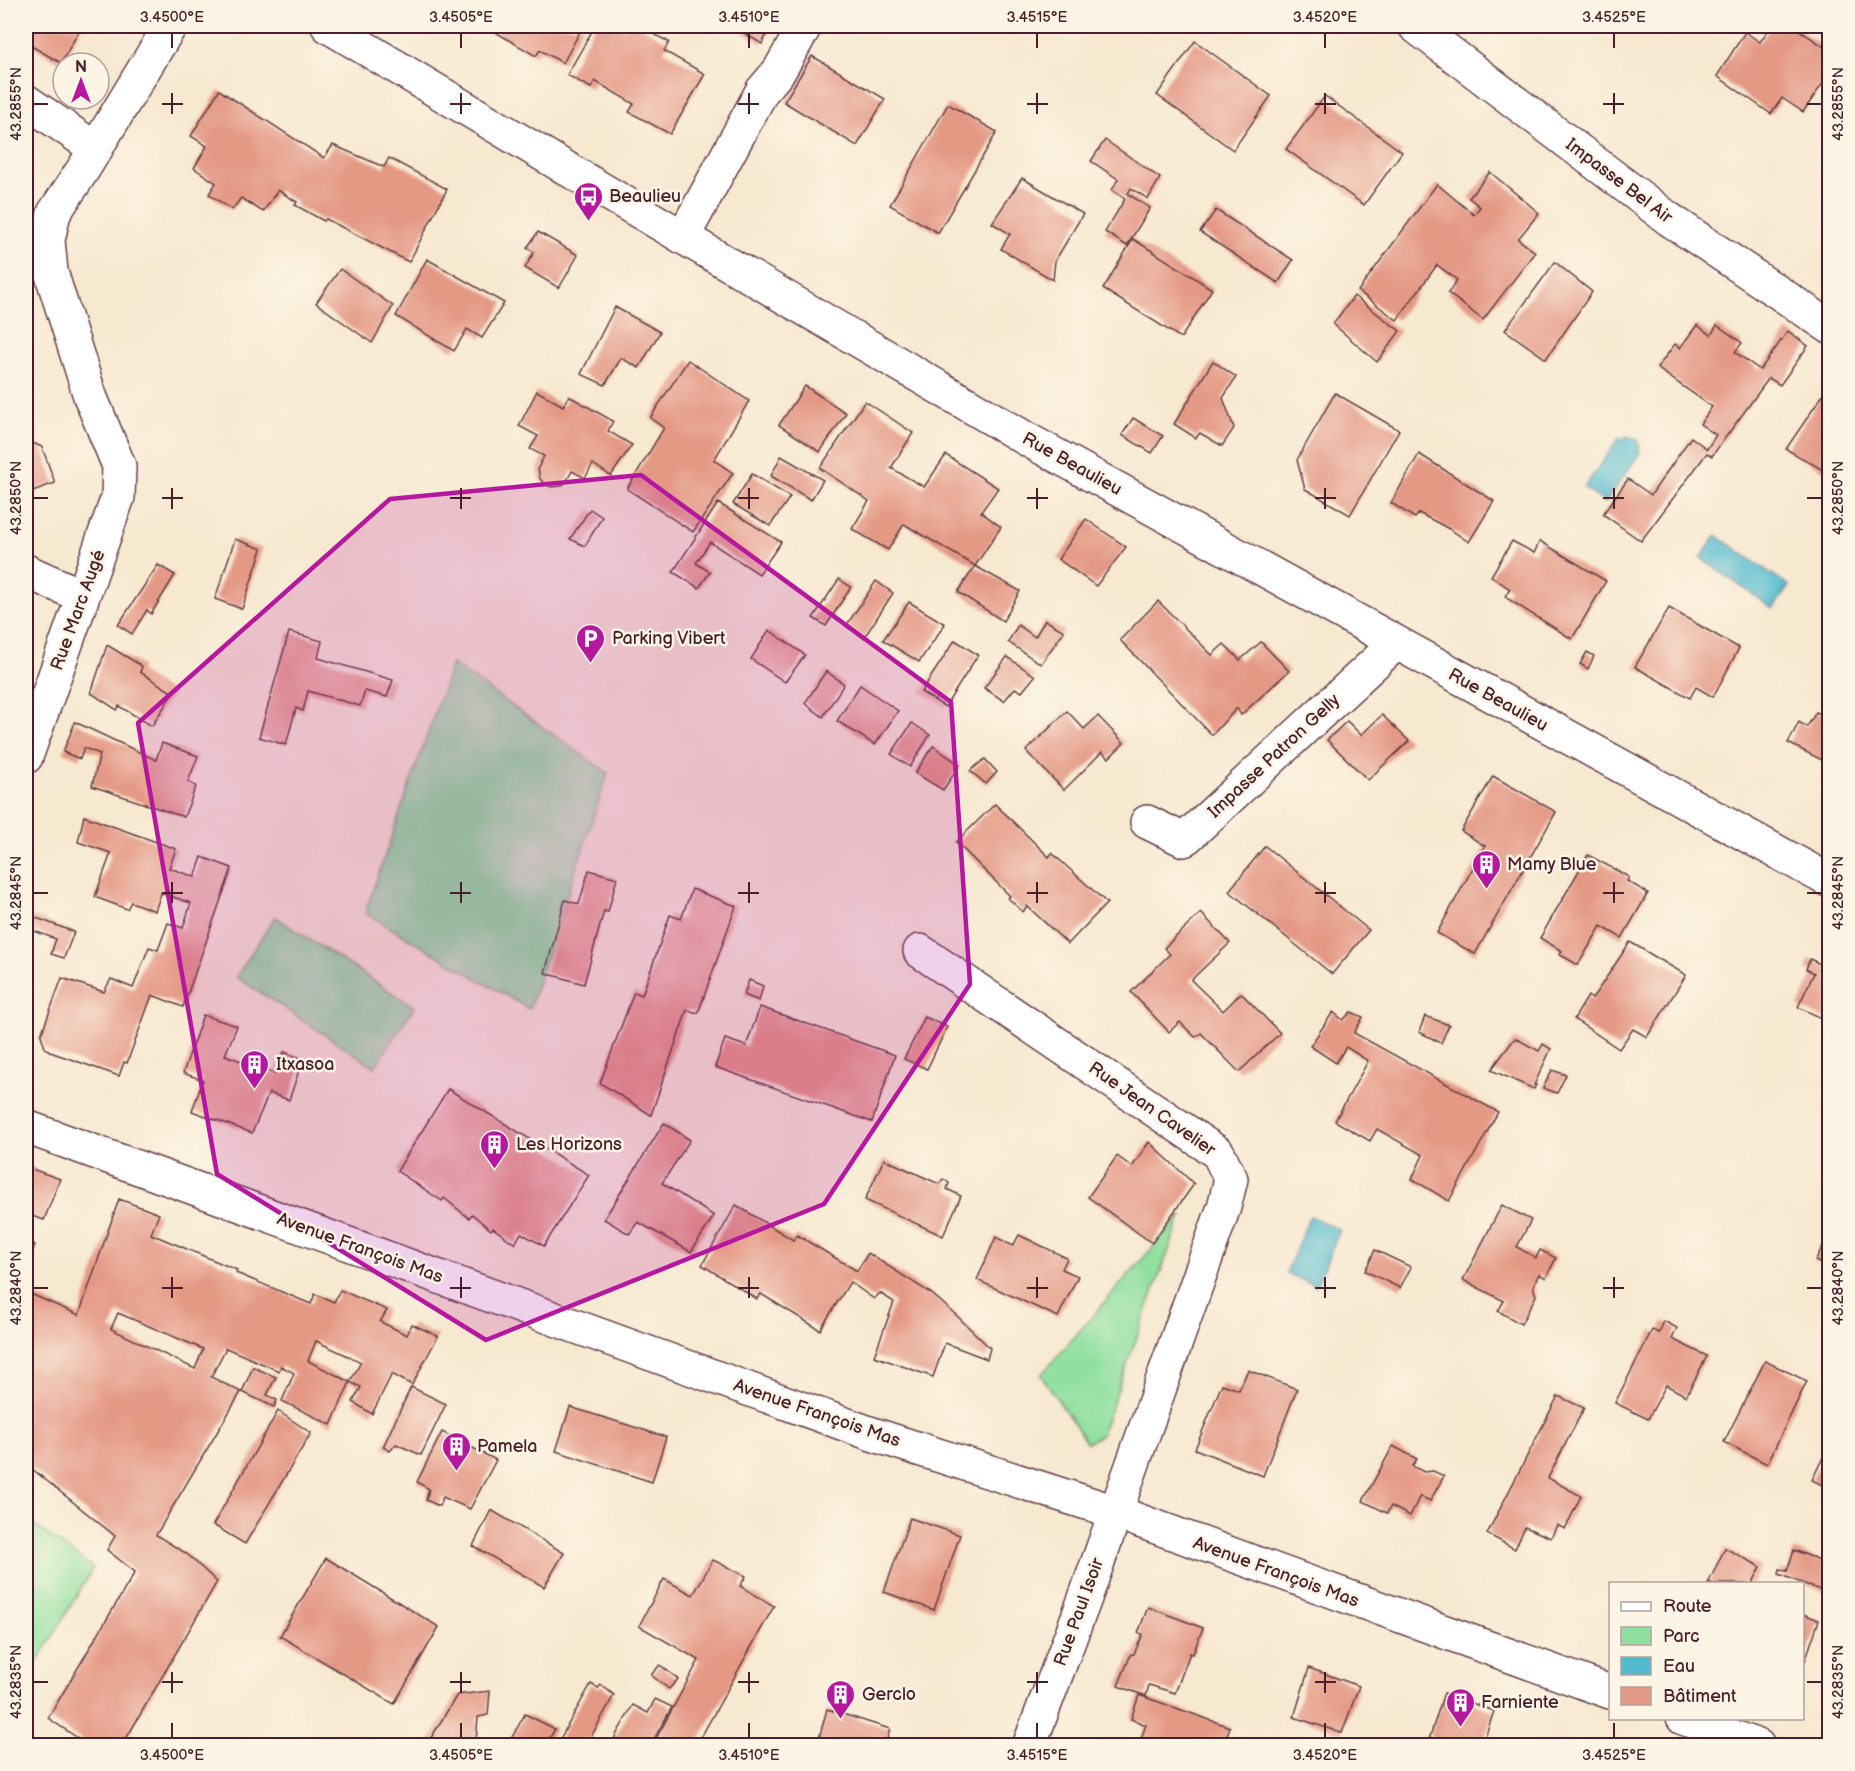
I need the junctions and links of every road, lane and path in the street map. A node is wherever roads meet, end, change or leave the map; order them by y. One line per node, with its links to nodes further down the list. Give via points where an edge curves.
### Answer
1 (171, 26): 6 (street, Rue Marc Augé)
2 (327, 26): 7 (street, Rue Beaulieu)
3 (805, 26): 7 (street, via 779,71 762,91)
4 (1415, 26): 8 (street, Impasse Bel Air, via 1669,219)
5 (26, 101): 6 (street)
6 (96, 149): 10 (street, Rue Marc Augé, via 54,213 48,240 51,272 90,396 119,466 118,497)
7 (682, 237): 11 (street, Rue Beaulieu, via 1030,441)
8 (1830, 327)
9 (26, 571): 10 (street)
10 (82, 596): 12 (street, Rue Marc Augé)
11 (1395, 644): 13 (street, Impasse Patron Gelly, via 1184,840); 14 (street, Rue Beaulieu)
12 (26, 757)
13 (1147, 822)
14 (1830, 881)
15 (920, 951): 17 (street, Rue Jean Cavelier, via 1218,1153 1231,1179)
16 (26, 1127): 17 (street, Avenue François Mas, via 872,1434)
17 (1115, 1512): 18 (street, Avenue François Mas); 20 (street, Rue Paul Isoir)
18 (1609, 1691)
19 (1686, 1720): 21 (street)
20 (1029, 1746)
21 (1758, 1746)

